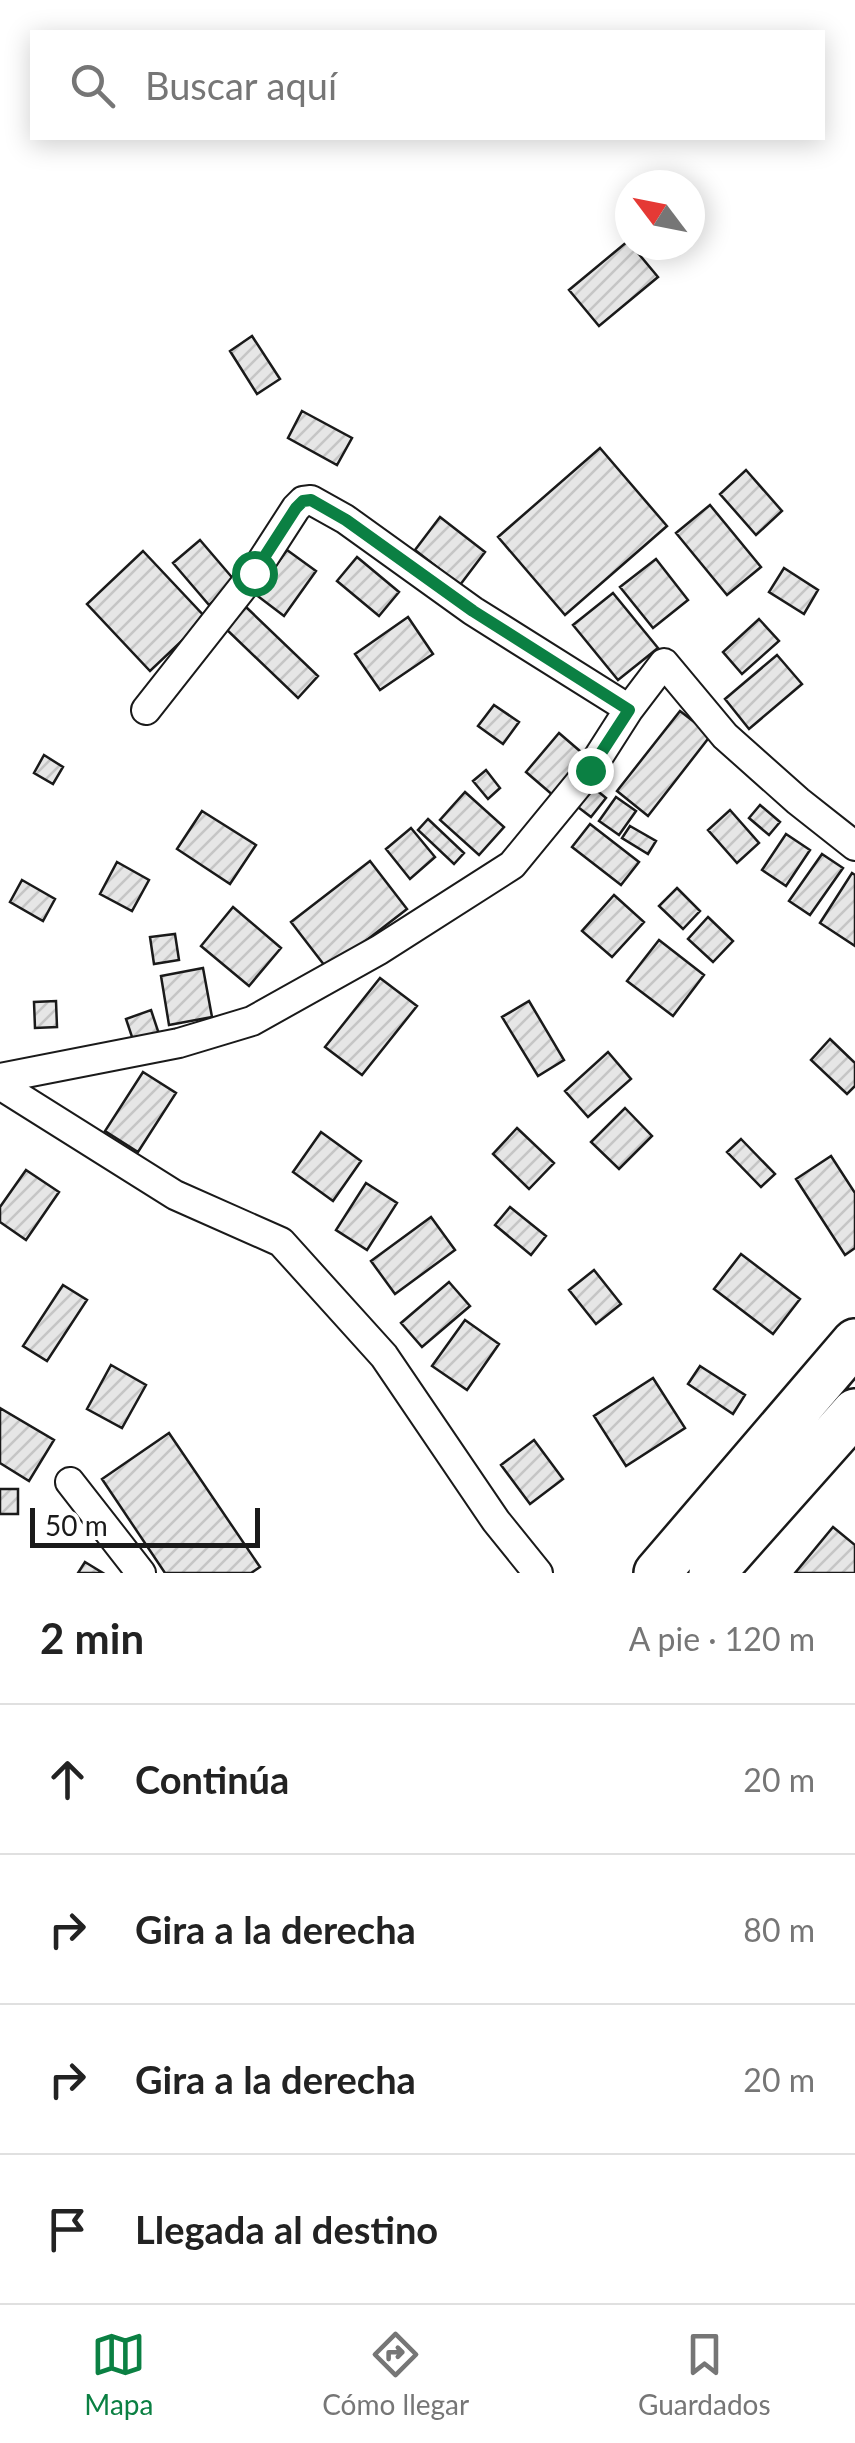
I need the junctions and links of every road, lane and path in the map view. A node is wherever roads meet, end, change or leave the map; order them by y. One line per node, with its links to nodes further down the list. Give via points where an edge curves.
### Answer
1 (146, 710): 2 (street, via 254,573 296,508 311,500)
2 (629, 710): 3 (street, via 664,663 725,736); 4 (street, via 590,770 512,865 380,950 252,1021)
3 (855, 846)
4 (0, 1082): 9 (street, via 175,1195 281,1242 384,1356)
5 (855, 1342): 10 (highway)
6 (855, 1412): 11 (highway)
7 (70, 1482): 8 (street)
8 (141, 1573)
9 (538, 1573)
10 (657, 1573)
11 (712, 1573)

